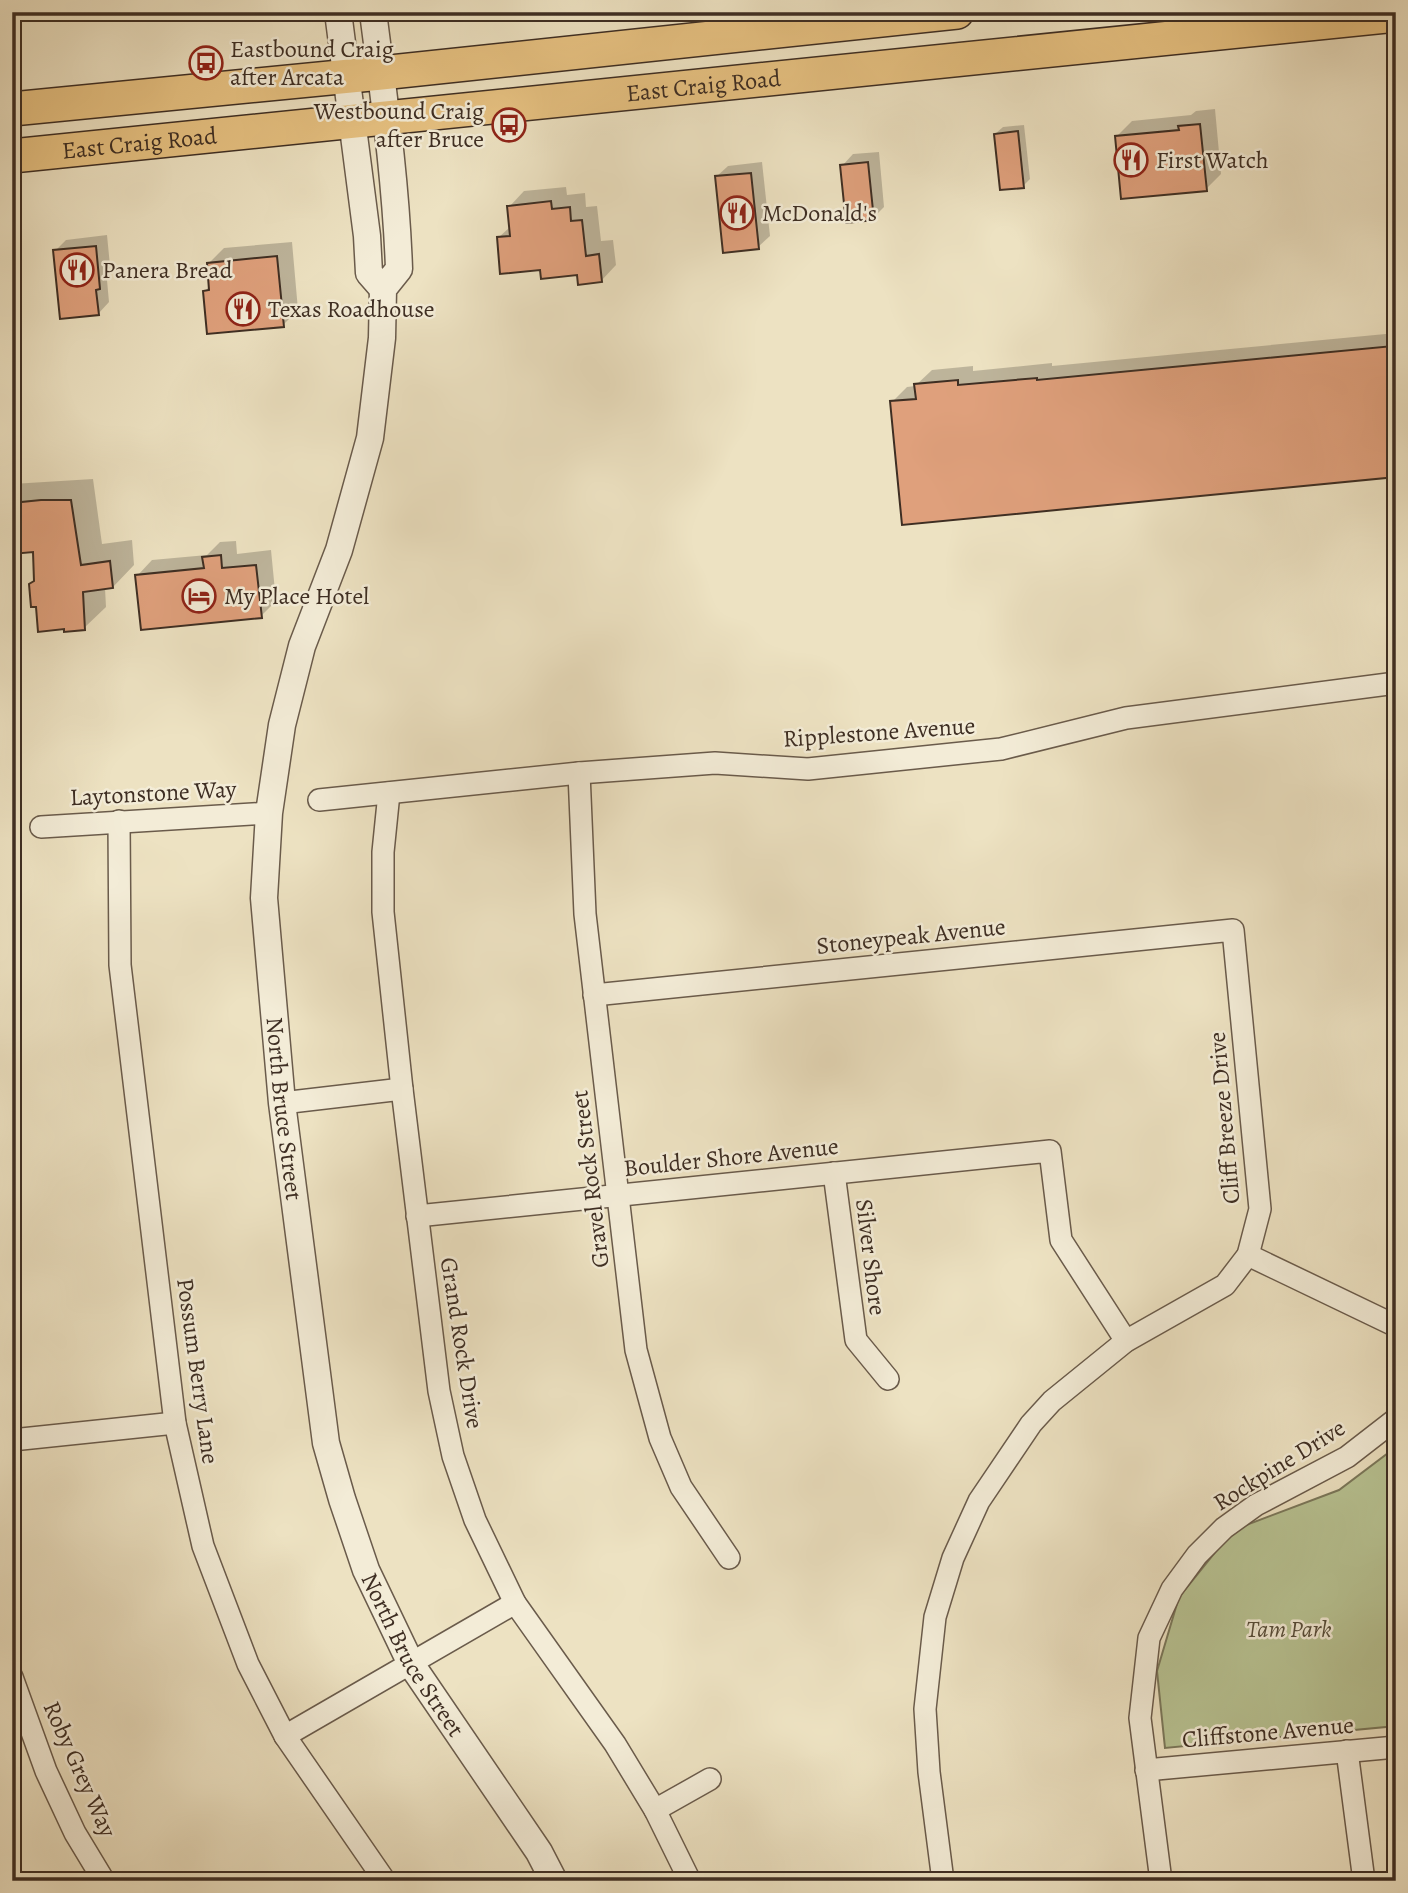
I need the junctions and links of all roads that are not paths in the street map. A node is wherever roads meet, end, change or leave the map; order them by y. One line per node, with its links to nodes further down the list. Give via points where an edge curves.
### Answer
1 (338, 12): 8 (street, North Bruce Street)
2 (373, 12): 7 (street, North Bruce Street)
3 (957, 12): 5 (main road, East Craig Road)
4 (1396, 15): 6 (main road, East Craig Road)
5 (889, 19): 6 (main road); 7 (main road, East Craig Road)
6 (895, 65): 10 (main road, East Craig Road)
7 (381, 73): 8 (main road, East Craig Road); 10 (street, North Bruce Street)
8 (346, 76): 9 (main road, East Craig Road); 11 (street, North Bruce Street)
9 (12, 109)
10 (387, 118): 11 (main road, East Craig Road); 13 (street, North Bruce Street, via 399,269)
11 (353, 122): 12 (main road, East Craig Road); 13 (street, North Bruce Street, via 369,273)
12 (12, 156)
13 (383, 289): 18 (street, North Bruce Street, via 370,438 339,550 302,646 282,724)
14 (1396, 683): 15 (street, Ripplestone Avenue, via 1126,718 1001,749 808,769 715,763)
15 (579, 773): 16 (street, Ripplestone Avenue); 22 (street, Gravel Rock Street, via 585,914)
16 (389, 793): 17 (street, Ripplestone Avenue); 23 (street, Grand Rock Drive, via 383,912)
17 (319, 800)
18 (269, 813): 19 (street, Laytonstone Way); 24 (street, North Bruce Street, via 264,898)
19 (119, 821): 20 (street, Laytonstone Way); 33 (street, Possum Berry Lane, via 120,965)
20 (41, 827)
21 (1233, 930): 22 (street, Stoneypeak Avenue); 28 (street, Cliff Breeze Drive, via 1260,1209)
22 (594, 995): 26 (street, Gravel Rock Street)
23 (402, 1089): 24 (street); 27 (street, Grand Rock Drive)
24 (282, 1103): 37 (street, North Bruce Street, via 326,1443 366,1570)
25 (834, 1173): 26 (street, Boulder Shore Avenue); 30 (street, Boulder Shore Avenue, via 1050,1151 1062,1240); 31 (street, Silver Shore, via 856,1340)
26 (618, 1195): 27 (street, Boulder Shore Avenue); 35 (street, Gravel Rock Street, via 636,1350 660,1438 681,1487)
27 (417, 1216): 36 (street, Grand Rock Drive, via 439,1391 453,1457 475,1520)
28 (1248, 1255): 29 (street); 30 (street, Cliff Breeze Drive, via 1225,1285)
29 (1396, 1326)
30 (1126, 1340): 49 (street, Cliff Breeze Drive, via 1031,1424 979,1501 953,1558 935,1617 925,1709)
31 (888, 1379)
32 (1396, 1419): 42 (street, Rockpine Drive, via 1348,1457 1224,1528 1172,1589 1149,1639 1140,1718)
33 (175, 1423): 34 (street); 39 (street, Possum Berry Lane, via 203,1546 248,1664)
34 (12, 1440)
35 (729, 1558)
36 (515, 1603): 37 (street); 44 (street, Grand Rock Drive, via 615,1744)
37 (411, 1664): 39 (street); 47 (street, North Bruce Street)
38 (12, 1677): 45 (street, Roby Grey Way, via 46,1771)
39 (285, 1736): 46 (street, Possum Berry Lane)
40 (1396, 1747): 41 (street, Cliffstone Avenue)
41 (1347, 1751): 42 (street, Cliffstone Avenue); 51 (street)
42 (1146, 1770): 50 (street, Rockpine Drive)
43 (710, 1779): 44 (street)
44 (654, 1810): 48 (street, Grand Rock Drive)
45 (104, 1881)
46 (385, 1881)
47 (554, 1881)
48 (690, 1881)
49 (943, 1881)
50 (1161, 1881)
51 (1364, 1881)

